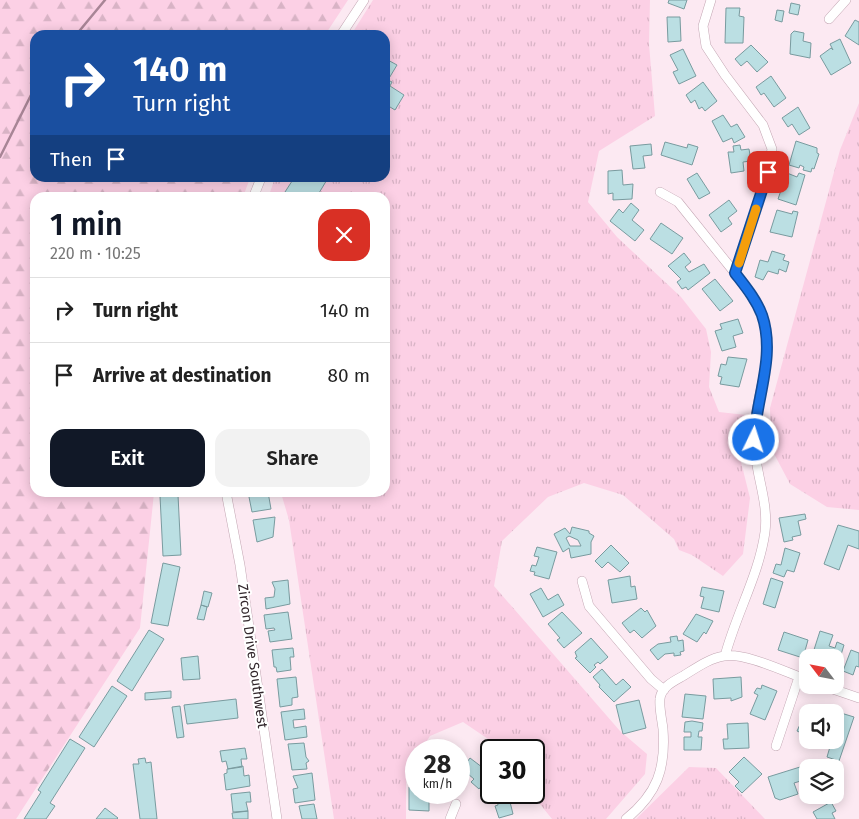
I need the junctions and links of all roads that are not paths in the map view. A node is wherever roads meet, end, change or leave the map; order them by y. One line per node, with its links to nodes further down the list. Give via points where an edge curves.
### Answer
1 (364, 0): 5 (street)
2 (710, 0): 7 (street, via 703,26 706,46 763,124 772,149 768,172)
3 (846, 0): 4 (street)
4 (829, 19)
5 (344, 30)
6 (660, 192): 7 (street, via 678,202)
7 (735, 273): 10 (street, via 759,308 768,337 754,440 766,513 761,551)
8 (227, 497): 18 (street, Zircon Drive Southwest)
9 (582, 581): 13 (street, via 589,606 651,680)
10 (725, 656): 11 (street, via 747,659); 13 (street, via 699,666)
11 (799, 678)
12 (799, 689): 16 (street)
13 (664, 690): 20 (street, via 660,699 663,759 658,778 642,806)
14 (844, 693): 15 (street)
15 (859, 698)
16 (776, 746)
17 (456, 804): 19 (street)
18 (277, 819)
19 (450, 819)
20 (626, 819)

